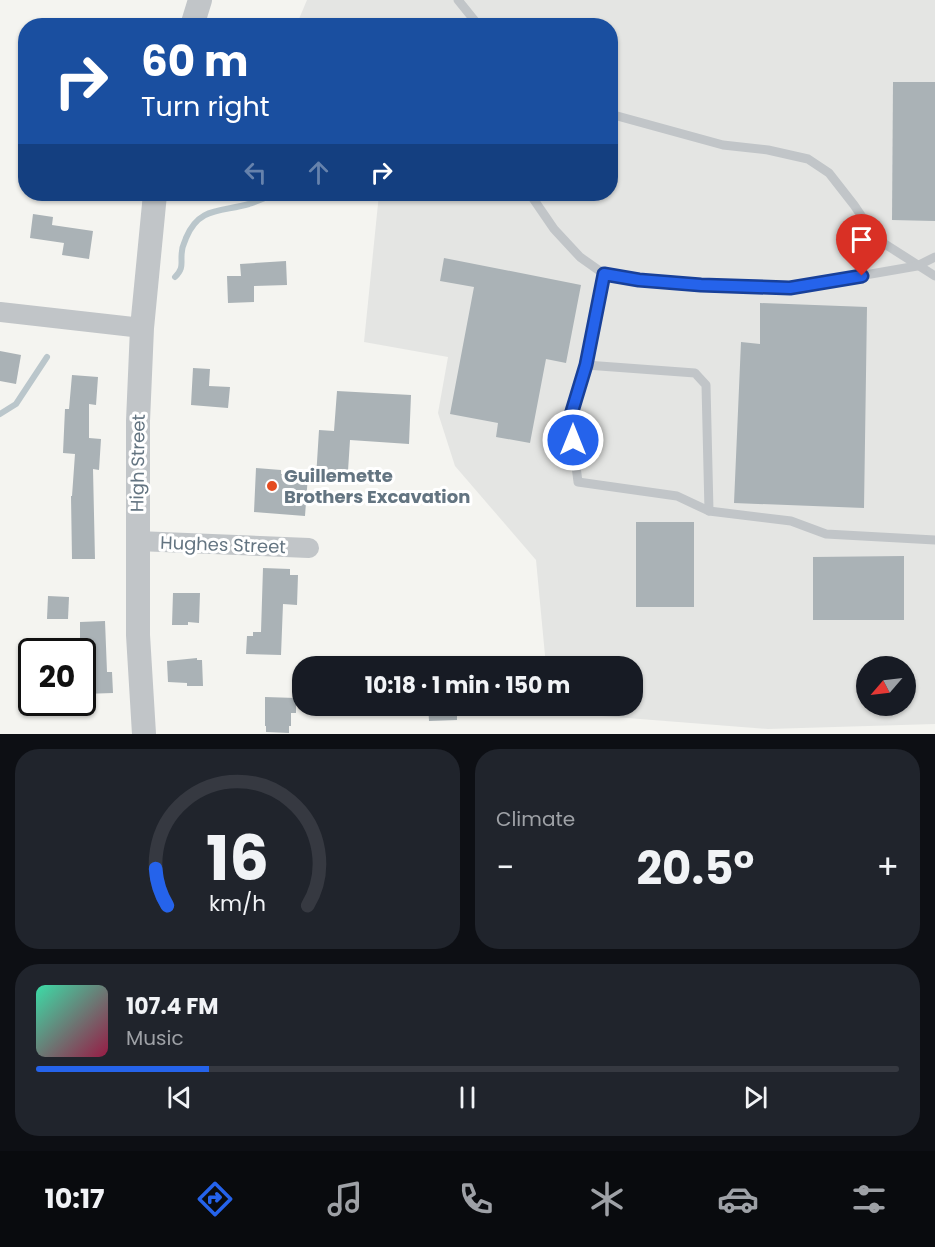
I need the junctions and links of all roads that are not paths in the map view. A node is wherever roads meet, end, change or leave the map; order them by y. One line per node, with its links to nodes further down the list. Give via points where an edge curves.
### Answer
1 (200, 0): 3 (street)
2 (458, 0): 4 (lane)
3 (194, 18)
4 (473, 18)
5 (618, 116): 9 (lane, via 723,145 808,159 828,173 876,239)
6 (154, 201): 13 (street, High Street)
7 (535, 201): 10 (lane, via 580,257)
8 (935, 257): 9 (lane)
9 (917, 266): 10 (lane, via 790,288 701,285); 11 (lane)
10 (604, 274): 14 (lane)
11 (935, 276)
12 (0, 312): 13 (street)
13 (142, 328): 17 (street, High Street)
14 (586, 365): 15 (lane, via 695,373 705,385); 15 (lane, via 570,418 578,482 677,496)
15 (709, 511): 16 (lane, via 791,520 826,534)
16 (935, 540)
17 (137, 541): 18 (street, Hughes Street); 19 (street, High Street)
18 (309, 548)
19 (144, 734)

